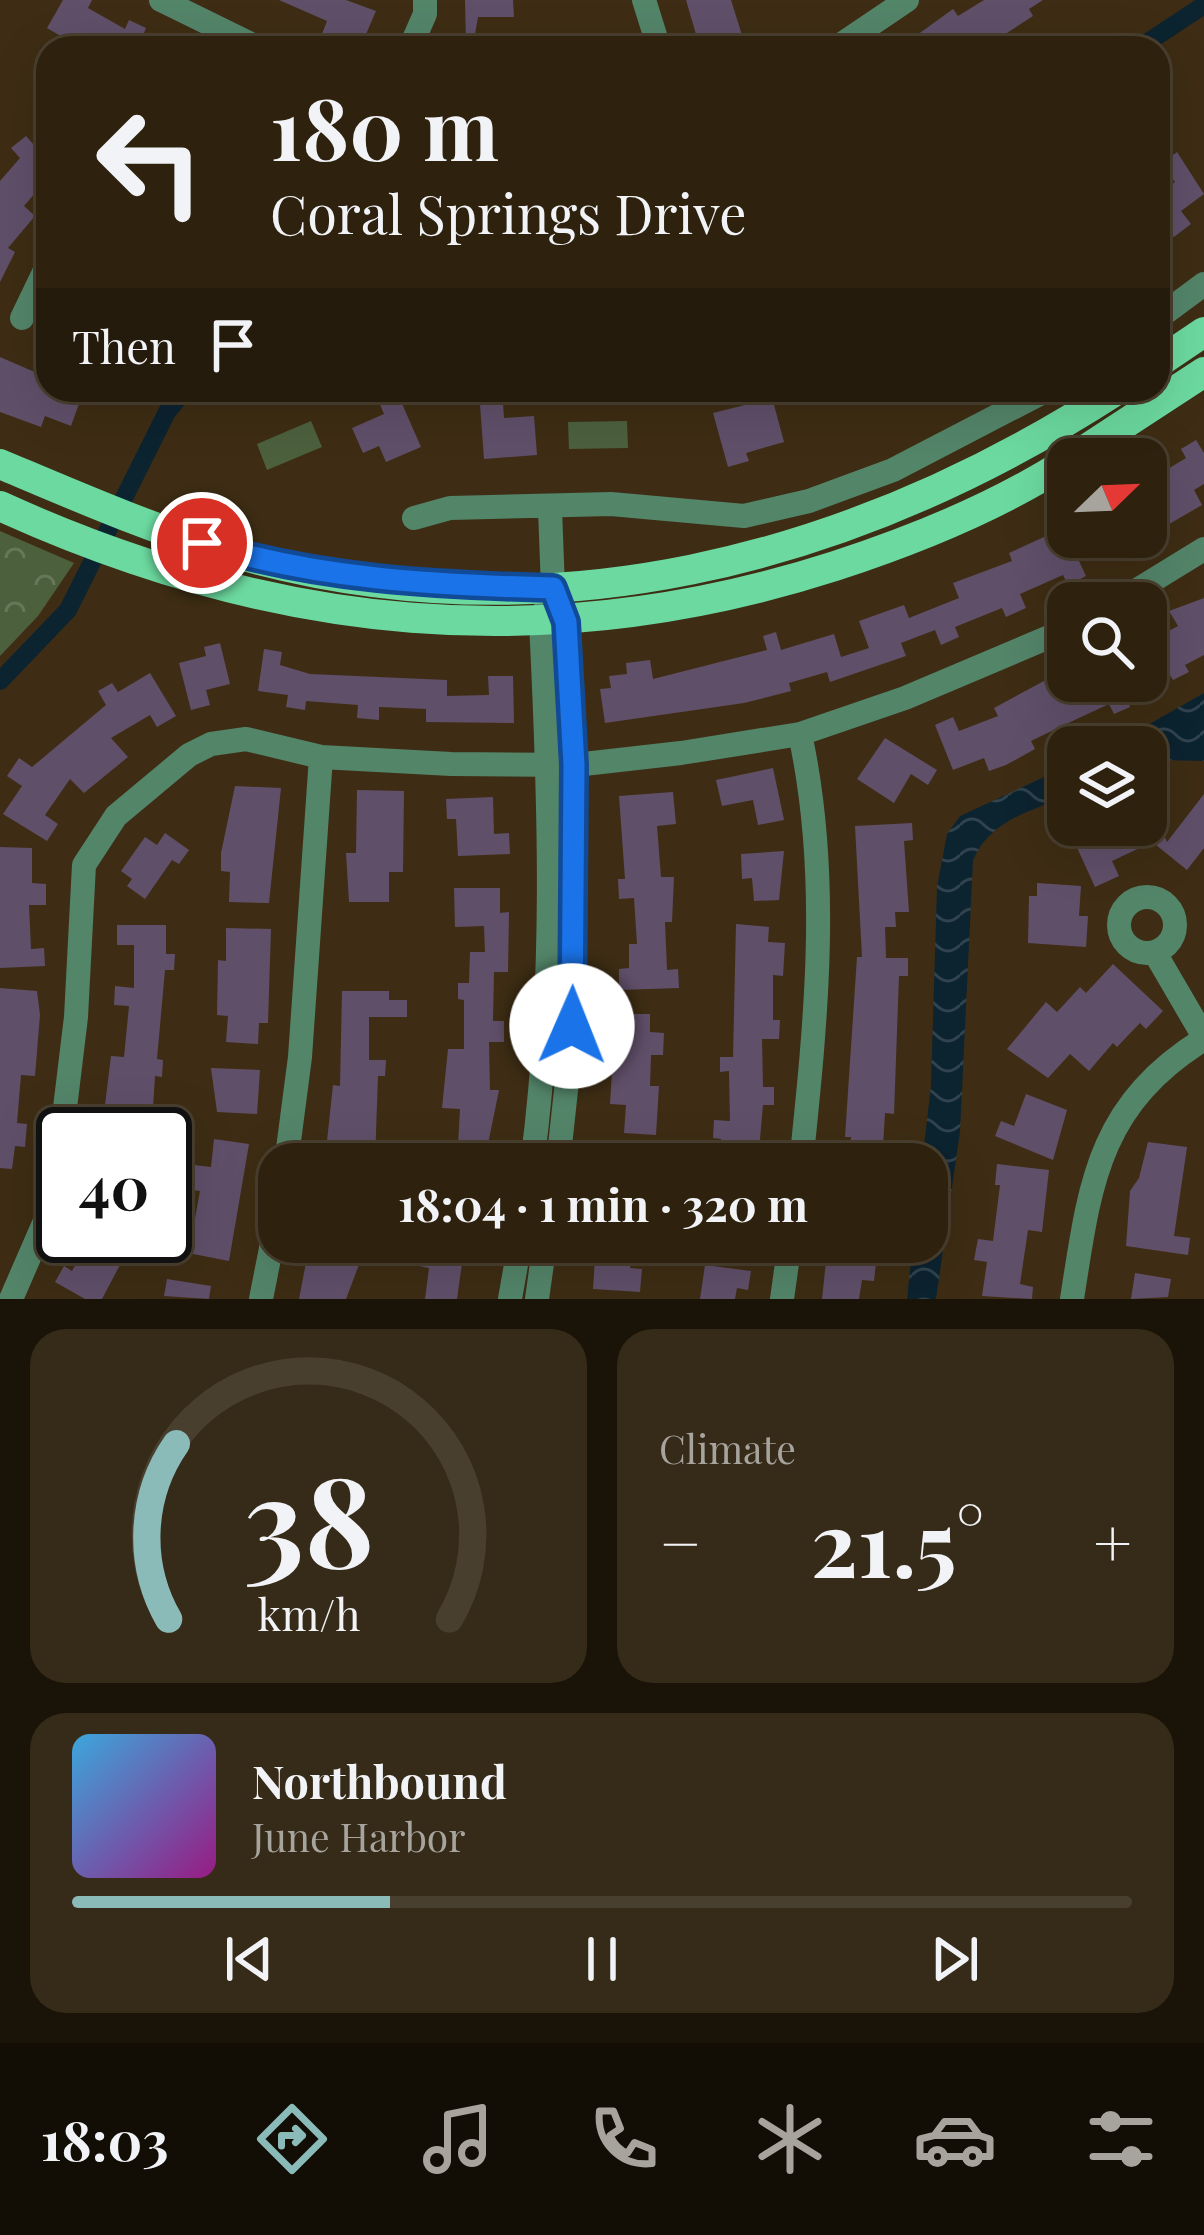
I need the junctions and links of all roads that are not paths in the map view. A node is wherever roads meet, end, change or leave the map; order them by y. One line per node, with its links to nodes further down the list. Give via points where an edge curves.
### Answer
1 (161, 0): 6 (street)
2 (425, 0): 7 (street)
3 (644, 0): 8 (street)
4 (907, 0): 5 (street)
5 (879, 9): 9 (street)
6 (234, 36)
7 (415, 36)
8 (655, 36)
9 (849, 36)
10 (1204, 284): 12 (street)
11 (36, 289): 13 (street)
12 (1170, 309)
13 (22, 318)
14 (1204, 332): 15 (main road)
15 (1170, 355)
16 (1204, 372): 17 (main road)
17 (1170, 394)
18 (1024, 402): 25 (street, via 892,470 744,516 611,504)
19 (1099, 402): 29 (main road, via 1037,442 869,521 691,574)
20 (1158, 402): 21 (main road)
21 (1104, 438)
22 (0, 464): 29 (main road, via 139,522 306,569 414,584)
23 (1047, 472): 30 (main road, via 966,516 780,584)
24 (0, 506): 30 (main road, via 131,560 313,608 419,622)
25 (550, 508): 26 (street, via 450,508); 29 (street)
26 (414, 518)
27 (1204, 549): 28 (street)
28 (1150, 582)
29 (553, 588): 30 (street)
30 (553, 622): 34 (street); 35 (street)
31 (1047, 638): 32 (street)
32 (800, 734): 35 (street); 41 (street, via 820,895)
33 (321, 757): 34 (street); 38 (street); 46 (street, via 246,739 211,744 116,816 83,865 61,1141 48,1214)
34 (548, 765): 35 (street); 39 (street, via 547,1026)
35 (574, 765): 40 (street, via 572,1026)
36 (1155, 952): 37 (street)
37 (1204, 1038): 51 (street, via 1170,1060 1114,1124 1091,1177)
38 (289, 1143)
39 (534, 1143)
40 (559, 1143)
41 (802, 1143)
42 (268, 1263): 47 (street)
43 (516, 1263): 48 (street)
44 (542, 1263): 49 (street)
45 (787, 1263): 50 (street)
46 (11, 1299)
47 (261, 1299)
48 (510, 1299)
49 (537, 1299)
50 (782, 1299)
51 (1072, 1299)

